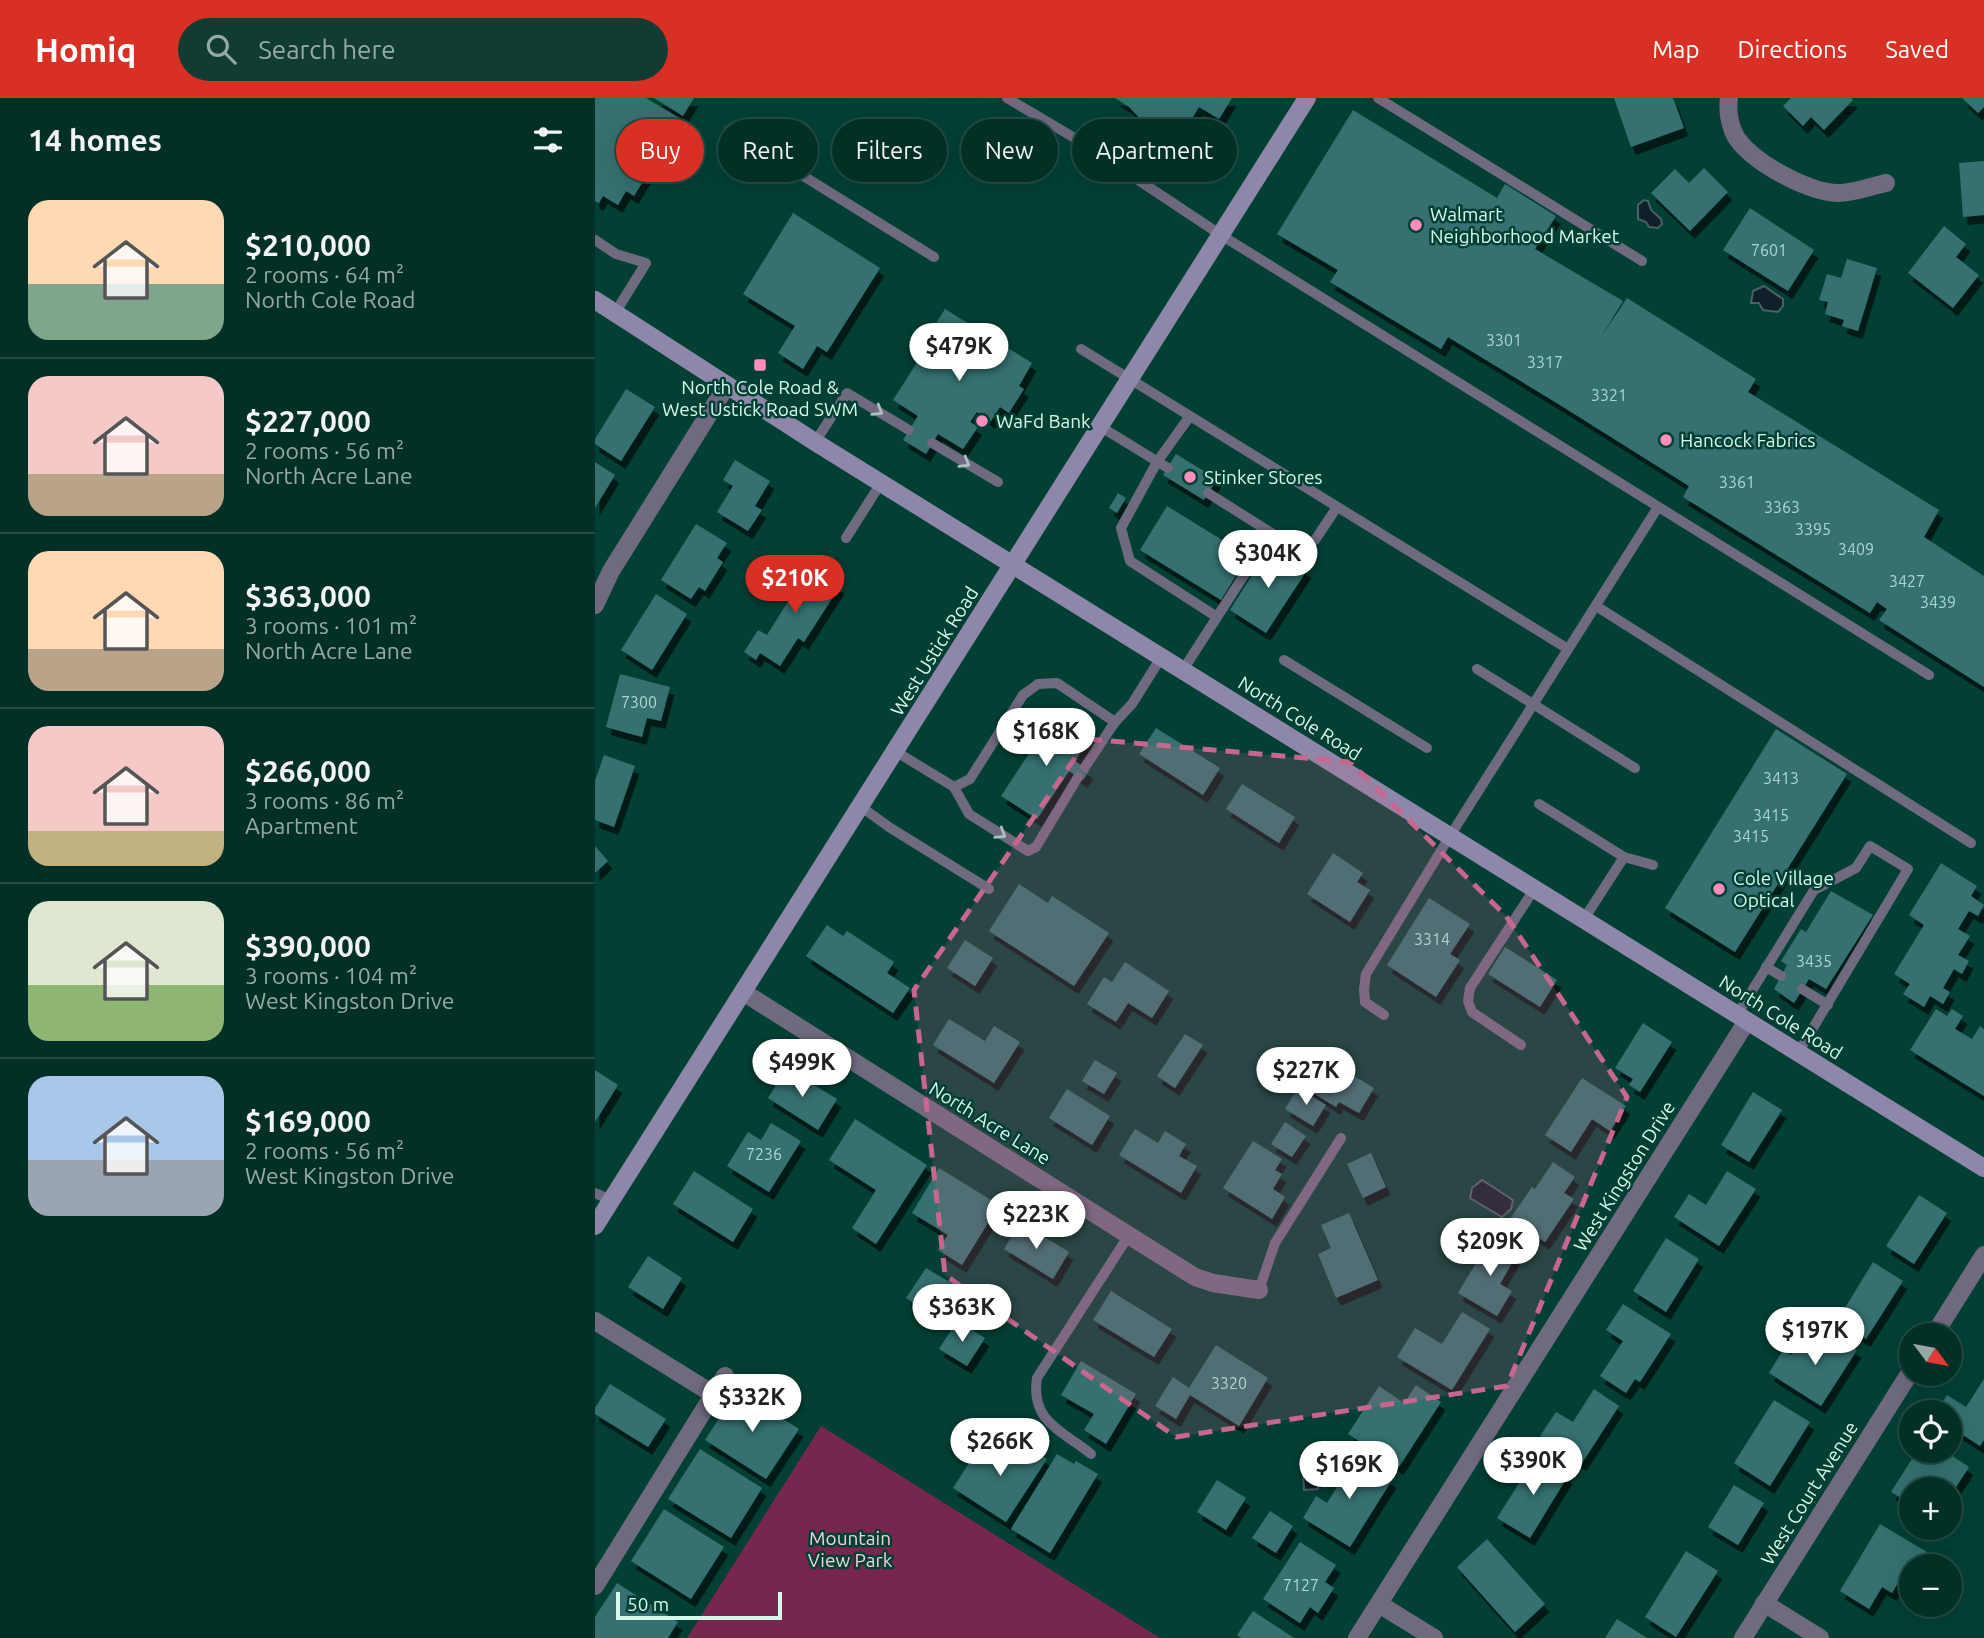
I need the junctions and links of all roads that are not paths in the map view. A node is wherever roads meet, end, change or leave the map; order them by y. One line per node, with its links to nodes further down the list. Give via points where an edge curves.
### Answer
1 (1007, 98): 7 (lane)
2 (1307, 98): 7 (main road, West Ustick Road)
3 (1378, 98): 10 (lane)
4 (1729, 98): 6 (street, via 1727,110 1737,138 1758,159 1802,184 1838,193)
5 (813, 182): 9 (lane)
6 (1886, 183)
7 (1221, 235): 14 (main road, West Ustick Road); 27 (lane)
8 (595, 240): 12 (lane, via 616,254 646,263)
9 (935, 257)
10 (1642, 261)
11 (595, 300): 12 (main road, North Cole Road)
12 (615, 313): 15 (main road, North Cole Road)
13 (1081, 349): 14 (lane)
14 (1130, 379): 16 (lane); 17 (main road, West Ustick Road)
15 (727, 385): 19 (main road, North Cole Road); 31 (street, via 611,571)
16 (1190, 416): 21 (lane); 26 (lane)
17 (1101, 427): 21 (lane); 30 (main road, West Ustick Road)
18 (909, 430): 19 (lane, one-way to 18, via 847,393)
19 (815, 442): 24 (main road, North Cole Road)
20 (932, 443): 23 (lane, one-way to 23)
21 (1157, 462): 22 (lane); 33 (lane, via 1121,528 1130,561)
22 (1168, 468)
23 (998, 482)
24 (881, 483): 29 (lane); 30 (main road, North Cole Road)
25 (1208, 493): 28 (lane)
26 (1337, 507): 28 (lane, via 1315,540 1300,551); 34 (lane)
27 (1658, 507): 32 (lane); 39 (lane)
28 (1271, 533): 33 (lane)
29 (846, 538)
30 (1013, 564): 35 (main road, North Cole Road); 43 (main road, West Ustick Road)
31 (595, 605)
32 (1596, 606): 34 (lane); 51 (lane)
33 (1217, 617): 38 (lane)
34 (1568, 649): 40 (lane)
35 (1162, 656): 38 (main road, North Cole Road); 41 (lane)
36 (1285, 660): 42 (lane)
37 (1477, 668): 40 (lane)
38 (1183, 670): 50 (main road, North Cole Road)
39 (1929, 675)
40 (1534, 704): 45 (lane); 50 (lane)
41 (1115, 722): 44 (lane); 47 (lane, via 1057,683 1038,684 1023,695 970,779)
42 (1427, 748)
43 (895, 751): 47 (lane); 49 (main road, West Ustick Road)
44 (1085, 767)
45 (1635, 768)
46 (1078, 777): 47 (lane, one-way to 46, via 969,814 1028,851 1036,847)
47 (954, 787)
48 (1539, 804): 52 (lane)
49 (860, 806): 55 (lane); 60 (main road, West Ustick Road)
50 (1450, 836): 54 (main road, North Cole Road); 62 (lane, via 1366,974 1365,1002)
51 (1971, 843)
52 (1623, 857): 53 (lane); 56 (lane)
53 (1653, 864)
54 (1535, 888): 56 (main road, North Cole Road); 64 (lane, via 1470,988 1468,1001 1472,1012)
55 (989, 890)
56 (1584, 919): 63 (main road, North Cole Road)
57 (1766, 967): 58 (lane); 61 (lane, via 1814,891 1856,868 1870,846 1908,869); 63 (lane)
58 (1781, 976)
59 (1802, 989): 61 (lane)
60 (743, 992): 68 (main road, West Ustick Road); 70 (street, North Acre Lane)
61 (1828, 1004): 65 (lane)
62 (1384, 1015)
63 (1742, 1018): 65 (main road, North Cole Road); 81 (street, West Kingston Drive)
64 (1521, 1045)
65 (1798, 1053): 67 (main road, North Cole Road)
66 (1341, 1138): 72 (lane, via 1276,1243)
67 (1984, 1168)
68 (603, 1197): 69 (main road, West Ustick Road)
69 (595, 1226)
70 (1129, 1235): 72 (street, North Acre Lane, via 1195,1277); 78 (lane, via 1037,1378 1040,1411 1051,1425)
71 (1984, 1255): 74 (street)
72 (1259, 1290)
73 (595, 1321): 77 (street)
74 (1942, 1323)
75 (725, 1376): 77 (street)
76 (1902, 1386): 80 (street, West Court Avenue)
77 (713, 1394): 79 (street)
78 (1091, 1454)
79 (595, 1586)
80 (1765, 1603): 84 (street, West Court Avenue); 85 (street)
81 (1379, 1604): 82 (street, West Kingston Drive); 83 (street)
82 (1357, 1638)
83 (1434, 1638)
84 (1743, 1638)
85 (1820, 1638)

